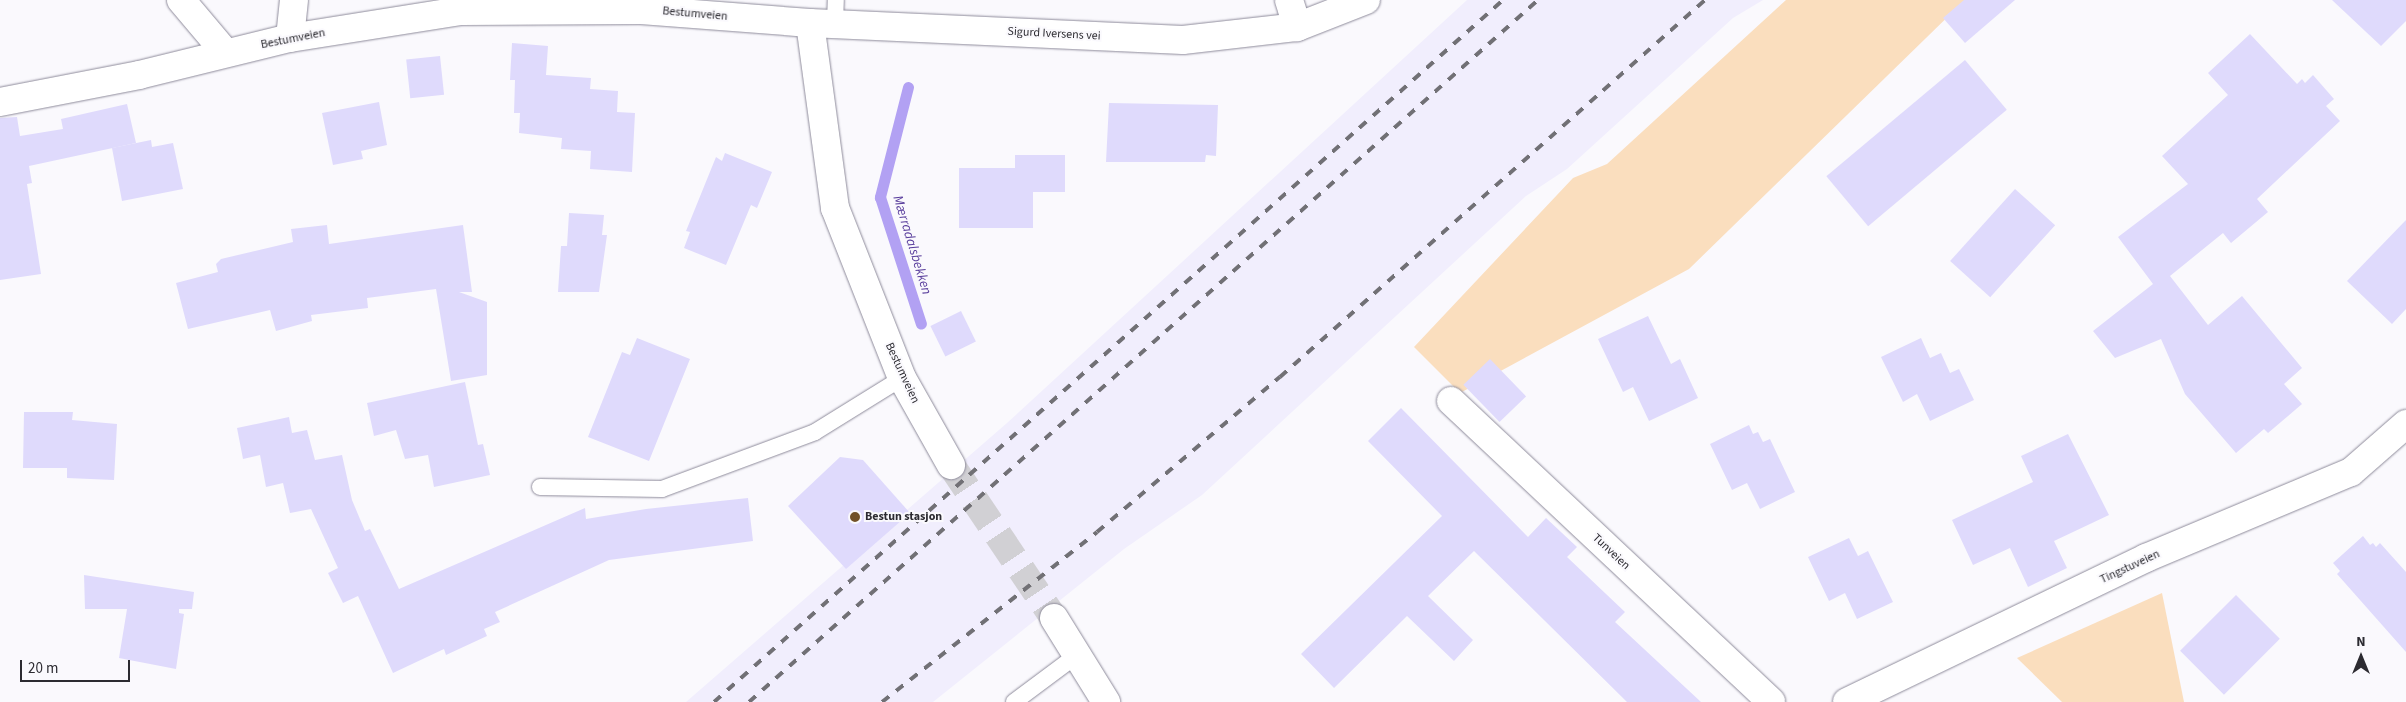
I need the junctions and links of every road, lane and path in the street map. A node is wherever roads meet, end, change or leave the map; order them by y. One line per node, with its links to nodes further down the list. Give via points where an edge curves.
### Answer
1 (181, 0): 8 (street)
2 (294, 0): 7 (street)
3 (1289, 0): 6 (street)
4 (1366, 0): 6 (street, Sigurd Iversens vei)
5 (827, 15): 6 (street, Sigurd Iversens vei, via 1183,40); 7 (street, Bestumveien, via 641,10 461,11); 10 (street, Bestumveien, via 835,208)
6 (1297, 27)
7 (290, 38): 8 (street, Bestumveien)
8 (226, 52): 9 (street, Bestumveien, via 140,75)
9 (0, 102)
10 (902, 378): 13 (street, Bestumveien); 14 (lane, via 815,432 662,489)
11 (1451, 401): 19 (street, Tunveien)
12 (2406, 424): 20 (street, Tingstuveien, via 2351,472 2146,558)
13 (951, 465)
14 (540, 487)
15 (1054, 618): 16 (street)
16 (1077, 655): 17 (lane); 18 (street)
17 (1014, 702)
18 (1106, 702)
19 (1771, 702)
20 (1847, 702)

